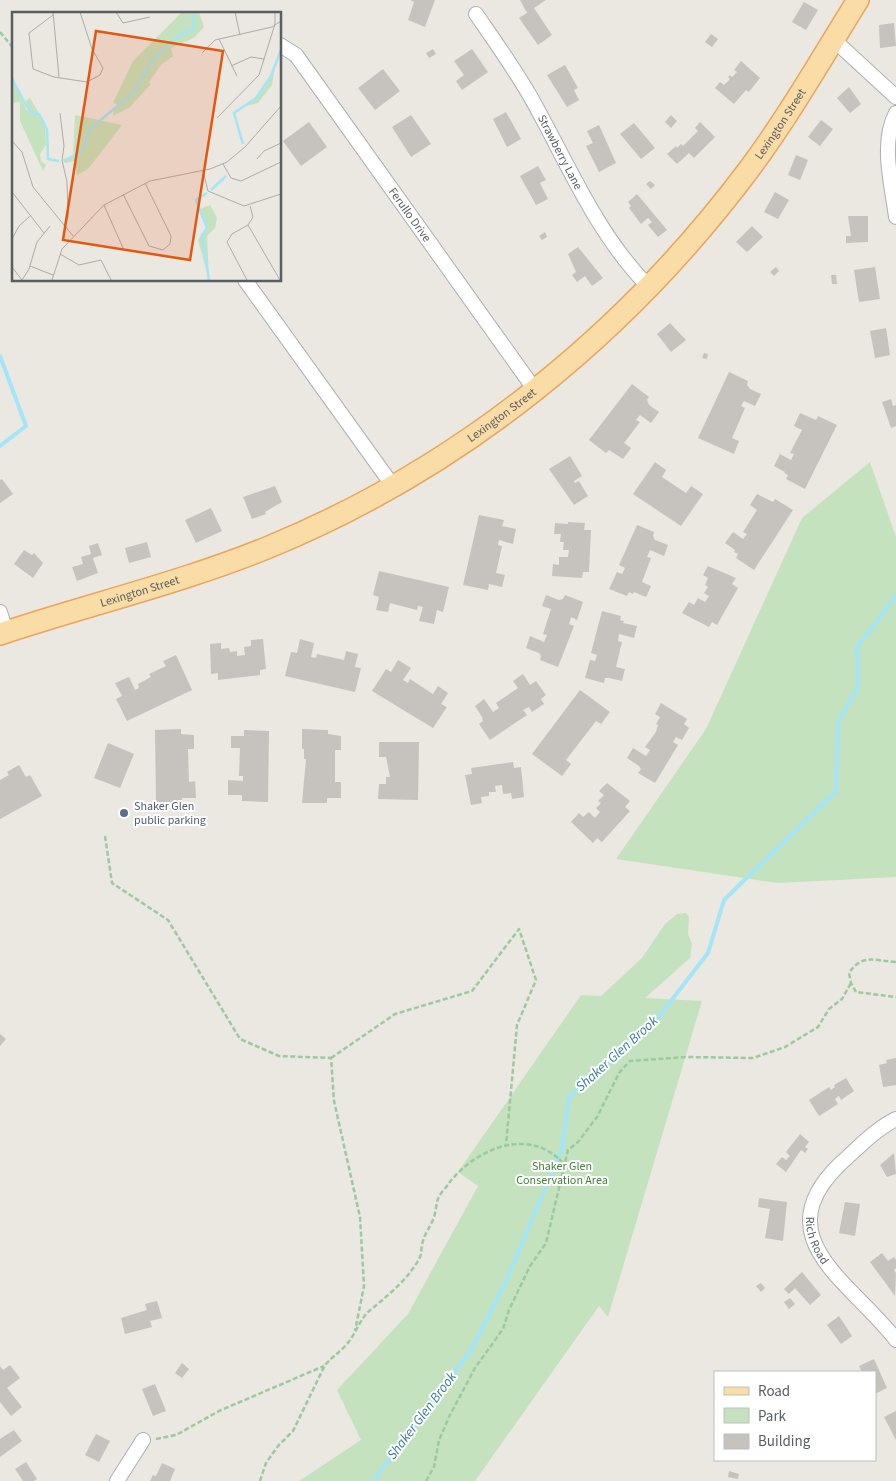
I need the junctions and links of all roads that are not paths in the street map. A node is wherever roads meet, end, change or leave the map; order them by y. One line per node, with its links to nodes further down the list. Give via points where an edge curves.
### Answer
1 (858, 0): 3 (main road, Lexington Street)
2 (476, 14): 9 (street, Strawberry Lane, via 534,102 593,212 629,266)
3 (834, 40): 5 (street); 9 (main road, Lexington Street, via 752,165 704,226)
4 (281, 46): 10 (street, Ferullo Drive, via 296,55)
5 (896, 97)
6 (896, 113): 7 (street, via 888,146)
7 (896, 216)
8 (246, 281): 11 (street)
9 (649, 287): 10 (main road, Lexington Street, via 605,331)
10 (535, 390): 11 (main road, Lexington Street, via 479,432)
11 (393, 486): 13 (main road, Lexington Street, via 311,528 234,561)
12 (0, 612): 13 (street)
13 (3, 633)
14 (896, 1119): 15 (street, Rich Road, via 871,1135 823,1181 815,1195 809,1218 813,1242 821,1256)
15 (896, 1340)
16 (143, 1440): 17 (street)
17 (117, 1481)

